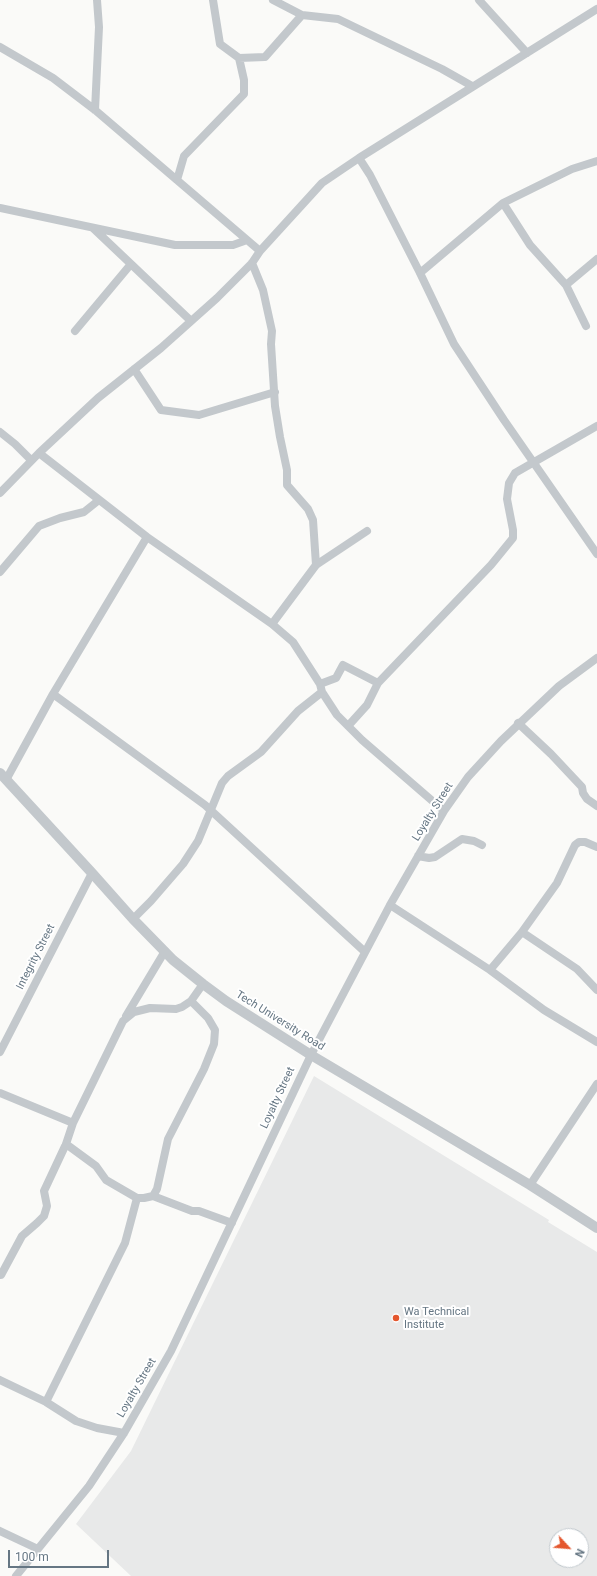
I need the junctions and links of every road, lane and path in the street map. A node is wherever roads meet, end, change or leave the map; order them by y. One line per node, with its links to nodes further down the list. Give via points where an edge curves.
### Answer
1 (97, 0): 11 (street, via 99,27)
2 (213, 0): 9 (street, via 220,44)
3 (273, 0): 6 (street)
4 (479, 0): 8 (street)
5 (597, 9): 8 (street)
6 (302, 15): 9 (street, via 265,58); 10 (street, via 338,19)
7 (0, 47): 11 (street, via 54,78)
8 (527, 52): 10 (street)
9 (239, 58): 14 (street, via 244,94 184,156)
10 (472, 86): 12 (street)
11 (95, 110): 14 (street)
12 (359, 158): 19 (street, via 322,183); 23 (street)
13 (597, 161): 15 (street, via 572,169)
14 (177, 180): 18 (street)
15 (503, 203): 23 (street); 24 (street, via 530,245)
16 (0, 208): 17 (street)
17 (93, 228): 18 (street, via 175,245 233,245); 22 (street)
18 (247, 240): 19 (street)
19 (260, 251): 21 (street)
20 (597, 259): 24 (street)
21 (252, 263): 25 (street); 29 (street, via 263,290 272,331)
22 (131, 264): 25 (street); 27 (street)
23 (420, 273): 34 (street, via 454,344)
24 (566, 285): 26 (street)
25 (191, 321): 28 (street)
26 (586, 326)
27 (75, 331)
28 (134, 369): 29 (street, via 161,410 199,415); 32 (street)
29 (275, 392): 40 (street, via 287,485 308,509 312,520)
30 (597, 426): 34 (street)
31 (0, 432): 33 (street)
32 (38, 453): 33 (street); 36 (street)
33 (31, 460): 35 (street)
34 (534, 463): 39 (street); 44 (street, via 516,473 510,483 506,499 513,538 492,565)
35 (0, 493)
36 (99, 500): 38 (street); 41 (street, via 84,512 39,526)
37 (367, 531): 40 (street)
38 (147, 537): 42 (street); 47 (street)
39 (597, 554)
40 (316, 566): 42 (street)
41 (0, 572)
42 (272, 624): 45 (street, via 293,642)
43 (597, 658): 48 (street, Loyalty Street, via 559,686)
44 (378, 683): 45 (street, via 343,666 336,678); 49 (street, via 367,705)
45 (320, 684): 46 (street)
46 (322, 692): 49 (street, via 337,715); 52 (street, via 298,711 262,752 228,776 222,783)
47 (53, 694): 50 (street); 52 (street)
48 (518, 724): 51 (street, via 551,754 582,787 587,799); 53 (street, Loyalty Street, via 468,778)
49 (348, 726): 53 (street)
50 (3, 776): 57 (street, Tech University Road)
51 (597, 806)
52 (212, 811): 59 (street, via 198,841 183,864); 62 (street)
53 (444, 811): 56 (street, Loyalty Street)
54 (482, 845): 56 (street, via 474,840 462,839 435,857)
55 (597, 847): 60 (street, via 585,842 575,845 557,883)
56 (418, 856): 58 (street, Loyalty Street)
57 (92, 873): 59 (street, Tech University Road); 69 (street, Integrity Street)
58 (390, 905): 62 (street, Loyalty Street); 63 (street)
59 (133, 919): 61 (street, Tech University Road)
60 (522, 932): 63 (street); 65 (street, via 577,969)
61 (165, 951): 64 (street, Tech University Road); 67 (street)
62 (365, 952): 70 (street, Loyalty Street)
63 (490, 970): 68 (street, via 544,1010)
64 (203, 984): 66 (street); 70 (street, Tech University Road)
65 (597, 990)
66 (191, 1001): 67 (street, via 176,1009 150,1008 134,1012); 76 (street, via 208,1018 215,1030 214,1044 168,1139 157,1189)
67 (123, 1021): 73 (street)
68 (597, 1042)
69 (0, 1052)
70 (311, 1055): 75 (street, Tech University Road); 78 (street, Loyalty Street)
71 (597, 1084): 75 (street)
72 (0, 1093): 73 (street)
73 (73, 1123): 74 (street)
74 (66, 1144): 77 (street, via 96,1166 106,1180); 80 (street, via 44,1191 47,1206 44,1216 22,1236)
75 (530, 1185): 79 (street, Tech University Road)
76 (153, 1196): 77 (street); 78 (street)
77 (137, 1198): 82 (street, via 125,1243)
78 (232, 1223): 83 (street, Loyalty Street, via 171,1351)
79 (597, 1228)
80 (0, 1275)
81 (0, 1380): 82 (street)
82 (46, 1402): 83 (street, via 76,1421)
83 (124, 1433): 85 (street, Loyalty Street, via 89,1486)
84 (0, 1531): 85 (street)
85 (38, 1549): 86 (street, Loyalty Street)
86 (16, 1576)

